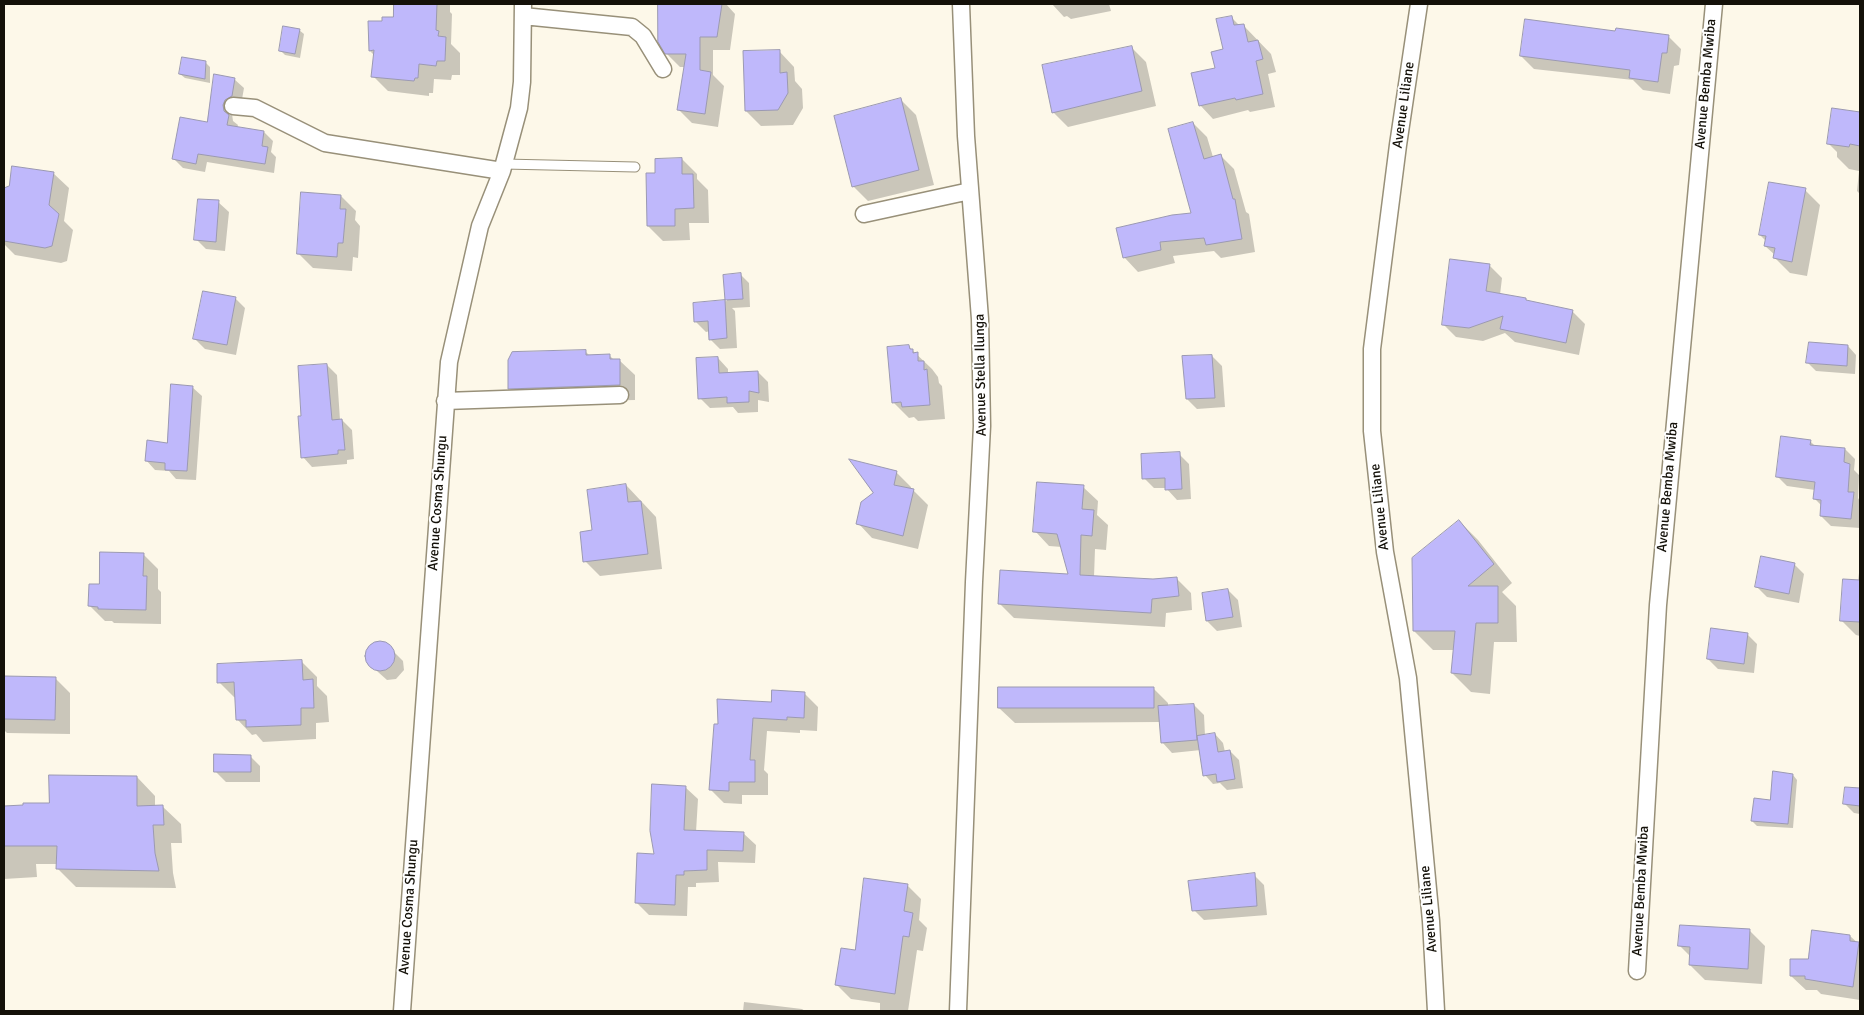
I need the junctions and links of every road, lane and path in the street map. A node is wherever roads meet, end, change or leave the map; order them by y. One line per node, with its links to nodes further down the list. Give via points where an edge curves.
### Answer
1 (961, 4): 9 (street, Avenue Stella Ilunga)
2 (1419, 4): 16 (street, Avenue Liliane, via 1372,349 1372,431 1385,552 1408,678 1431,921)
3 (1714, 4): 13 (street, Avenue Bemba Mwiba, via 1658,605)
4 (523, 10): 5 (street, via 632,27 643,36); 7 (street, Avenue Cosma Shungu, via 519,108)
5 (663, 69)
6 (233, 106): 7 (street, via 255,108 325,143)
7 (503, 167): 8 (lane); 12 (street, Avenue Cosma Shungu, via 480,226 449,362)
8 (635, 167)
9 (970, 191): 10 (street); 15 (street, Avenue Stella Ilunga, via 980,318 982,426)
10 (864, 214)
11 (620, 395): 12 (street)
12 (445, 401): 14 (street, Avenue Cosma Shungu)
13 (1637, 972)
14 (402, 1011)
15 (958, 1011)
16 (1436, 1011)

